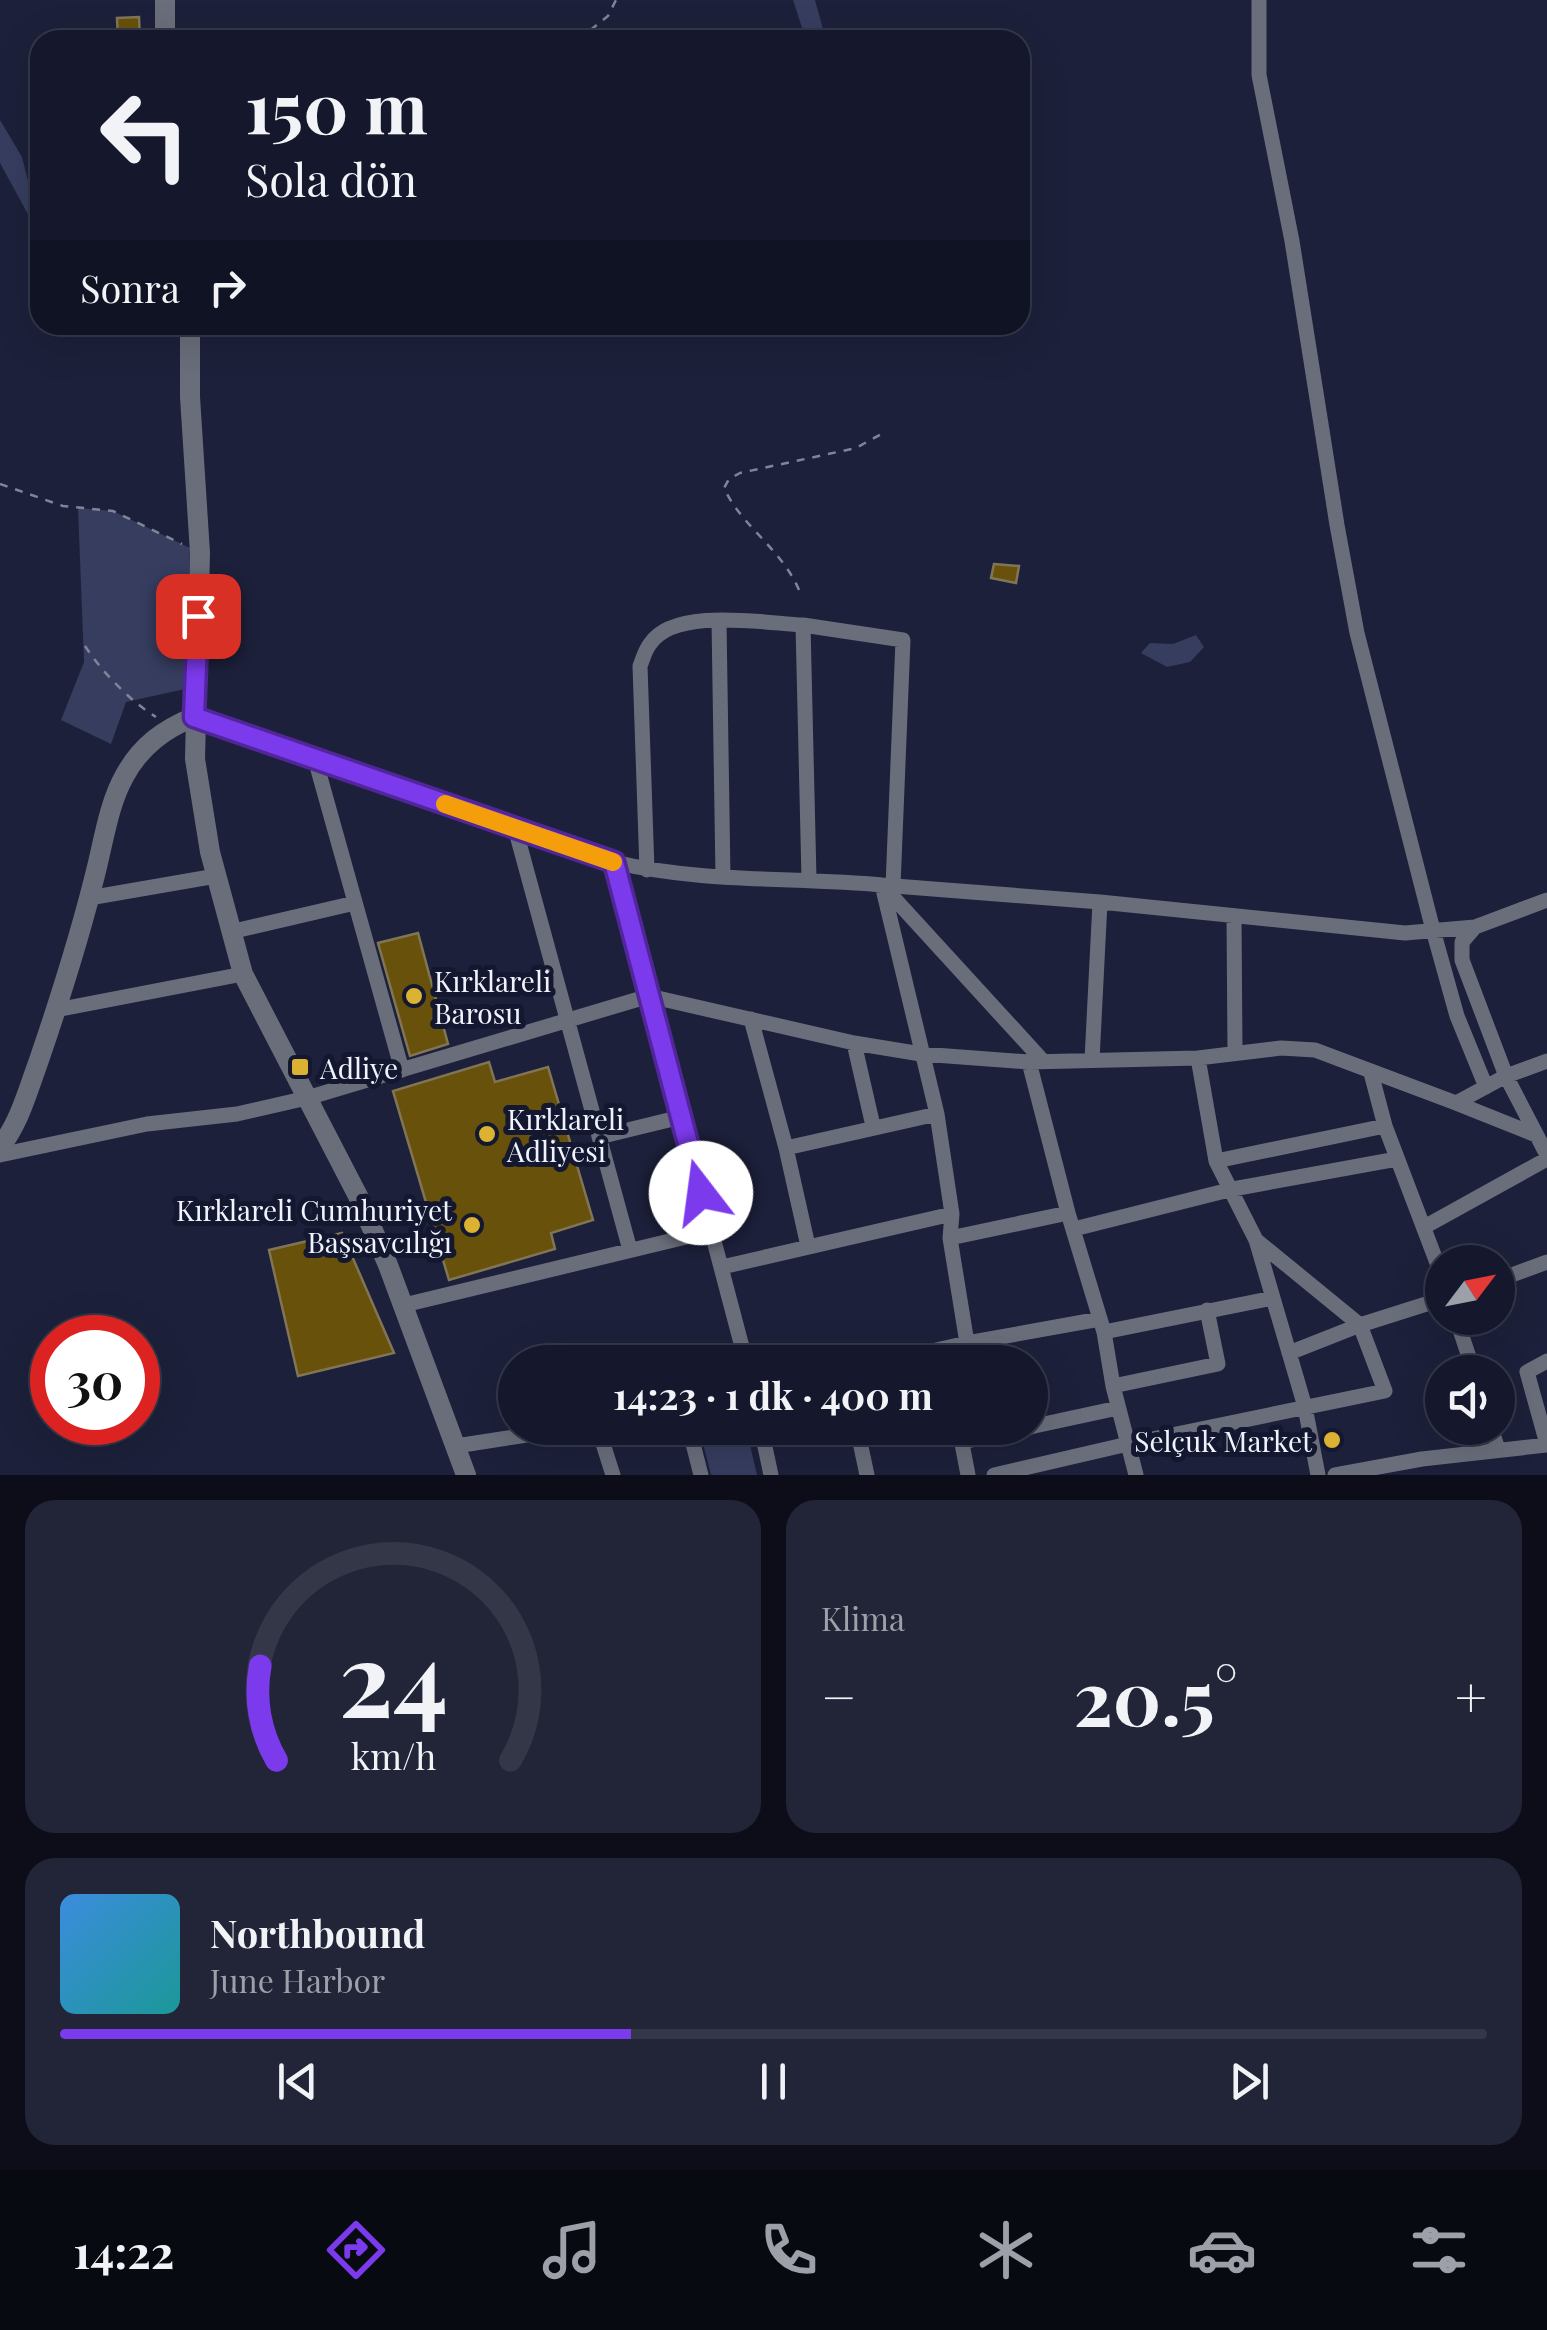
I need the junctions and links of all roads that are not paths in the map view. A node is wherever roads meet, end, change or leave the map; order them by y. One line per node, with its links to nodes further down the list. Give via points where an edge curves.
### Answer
1 (164, 0): 3 (street)
2 (1259, 0): 22 (street, via 1259,74 1336,525)
3 (165, 30)
4 (190, 335): 7 (street, via 200,554)
5 (719, 621): 6 (street); 11 (street, via 678,623 651,641 640,666); 13 (street)
6 (802, 625): 14 (street); 15 (street, via 903,640)
7 (194, 717): 8 (street); 12 (street, via 201,810); 16 (street, via 155,737 125,774)
8 (315, 759): 9 (street); 19 (street)
9 (515, 828): 10 (street); 28 (street)
10 (614, 862): 11 (street); 25 (street)
11 (647, 870): 13 (street)
12 (216, 876): 16 (street); 23 (street)
13 (723, 877): 14 (street)
14 (809, 879): 15 (street)
15 (888, 886): 18 (street); 30 (street); 35 (street)
16 (90, 898): 26 (street)
17 (1547, 900): 21 (street)
18 (1100, 902): 20 (street); 33 (street)
19 (355, 903): 23 (street); 36 (street)
20 (1234, 916): 22 (street); 31 (street)
21 (1475, 926): 22 (street); 38 (street, via 1462,942 1462,960)
22 (1433, 930): 39 (street)
23 (230, 932): 24 (street)
24 (243, 974): 26 (street); 40 (street)
25 (649, 996): 27 (street); 28 (street); 43 (street)
26 (56, 1010): 48 (street)
27 (751, 1019): 29 (street); 49 (street)
28 (567, 1020): 36 (street); 47 (street)
29 (854, 1042): 30 (street); 44 (street)
30 (921, 1054): 35 (street); 42 (street)
31 (1235, 1054): 32 (street); 37 (street, via 1315,1050)
32 (1198, 1058): 33 (street); 53 (street)
33 (1092, 1060): 35 (street)
34 (1547, 1061): 38 (street)
35 (1036, 1062): 55 (street)
36 (402, 1070): 40 (street)
37 (1371, 1073): 41 (street); 45 (street)
38 (1506, 1076): 39 (street); 46 (street)
39 (1486, 1087): 41 (street)
40 (307, 1098): 50 (street); 70 (street)
41 (1456, 1102): 46 (street)
42 (937, 1114): 44 (street); 56 (street)
43 (681, 1117): 47 (street); 59 (street)
44 (873, 1126): 49 (street)
45 (1385, 1126): 52 (street); 53 (street)
46 (1536, 1135): 51 (street)
47 (599, 1137): 64 (street)
48 (0, 1147)
49 (786, 1148): 63 (street)
50 (0, 1154)
51 (1547, 1157): 57 (street)
52 (1397, 1159): 54 (street); 57 (street)
53 (1216, 1162): 54 (street)
54 (1233, 1189): 58 (street); 61 (street)
55 (1068, 1213): 58 (street); 60 (street)
56 (952, 1214): 60 (street); 63 (street)
57 (1426, 1226): 62 (street)
58 (1074, 1229): 73 (street)
59 (711, 1231): 64 (street); 66 (street)
60 (950, 1238): 74 (street)
61 (1256, 1240): 68 (street); 72 (street)
62 (1432, 1245)
63 (808, 1246): 66 (street)
64 (630, 1250): 70 (street)
65 (1547, 1262): 67 (street)
66 (722, 1267): 75 (street)
67 (1515, 1274)
68 (1274, 1298): 71 (street); 77 (street)
69 (1425, 1304): 72 (street)
70 (404, 1305): 92 (street)
71 (1207, 1310): 73 (street); 79 (street, via 1218,1364)
72 (1360, 1325): 77 (street); 81 (street, via 1385,1391)
73 (1102, 1326): 74 (street); 79 (street)
74 (967, 1343): 76 (street)
75 (742, 1345)
76 (963, 1345)
77 (1289, 1352): 81 (street)
78 (1547, 1361): 85 (street, via 1528,1372)
79 (1113, 1386): 80 (street)
80 (1118, 1408): 82 (street); 84 (street)
81 (1305, 1408): 84 (street); 102 (street)
82 (1048, 1423)
83 (498, 1440): 92 (street)
84 (1128, 1444): 100 (street); 101 (street)
85 (1547, 1444): 93 (street)
86 (603, 1445): 95 (street)
87 (692, 1445): 96 (street)
88 (764, 1445): 97 (street)
89 (861, 1445): 98 (street)
90 (962, 1445): 99 (street)
91 (1497, 1445): 93 (street)
92 (456, 1446): 94 (street)
93 (1498, 1449): 103 (street)
94 (466, 1475)
95 (613, 1475)
96 (700, 1475)
97 (770, 1475)
98 (867, 1475)
99 (968, 1475)
100 (994, 1475)
101 (1136, 1475)
102 (1318, 1475)
103 (1335, 1475)

